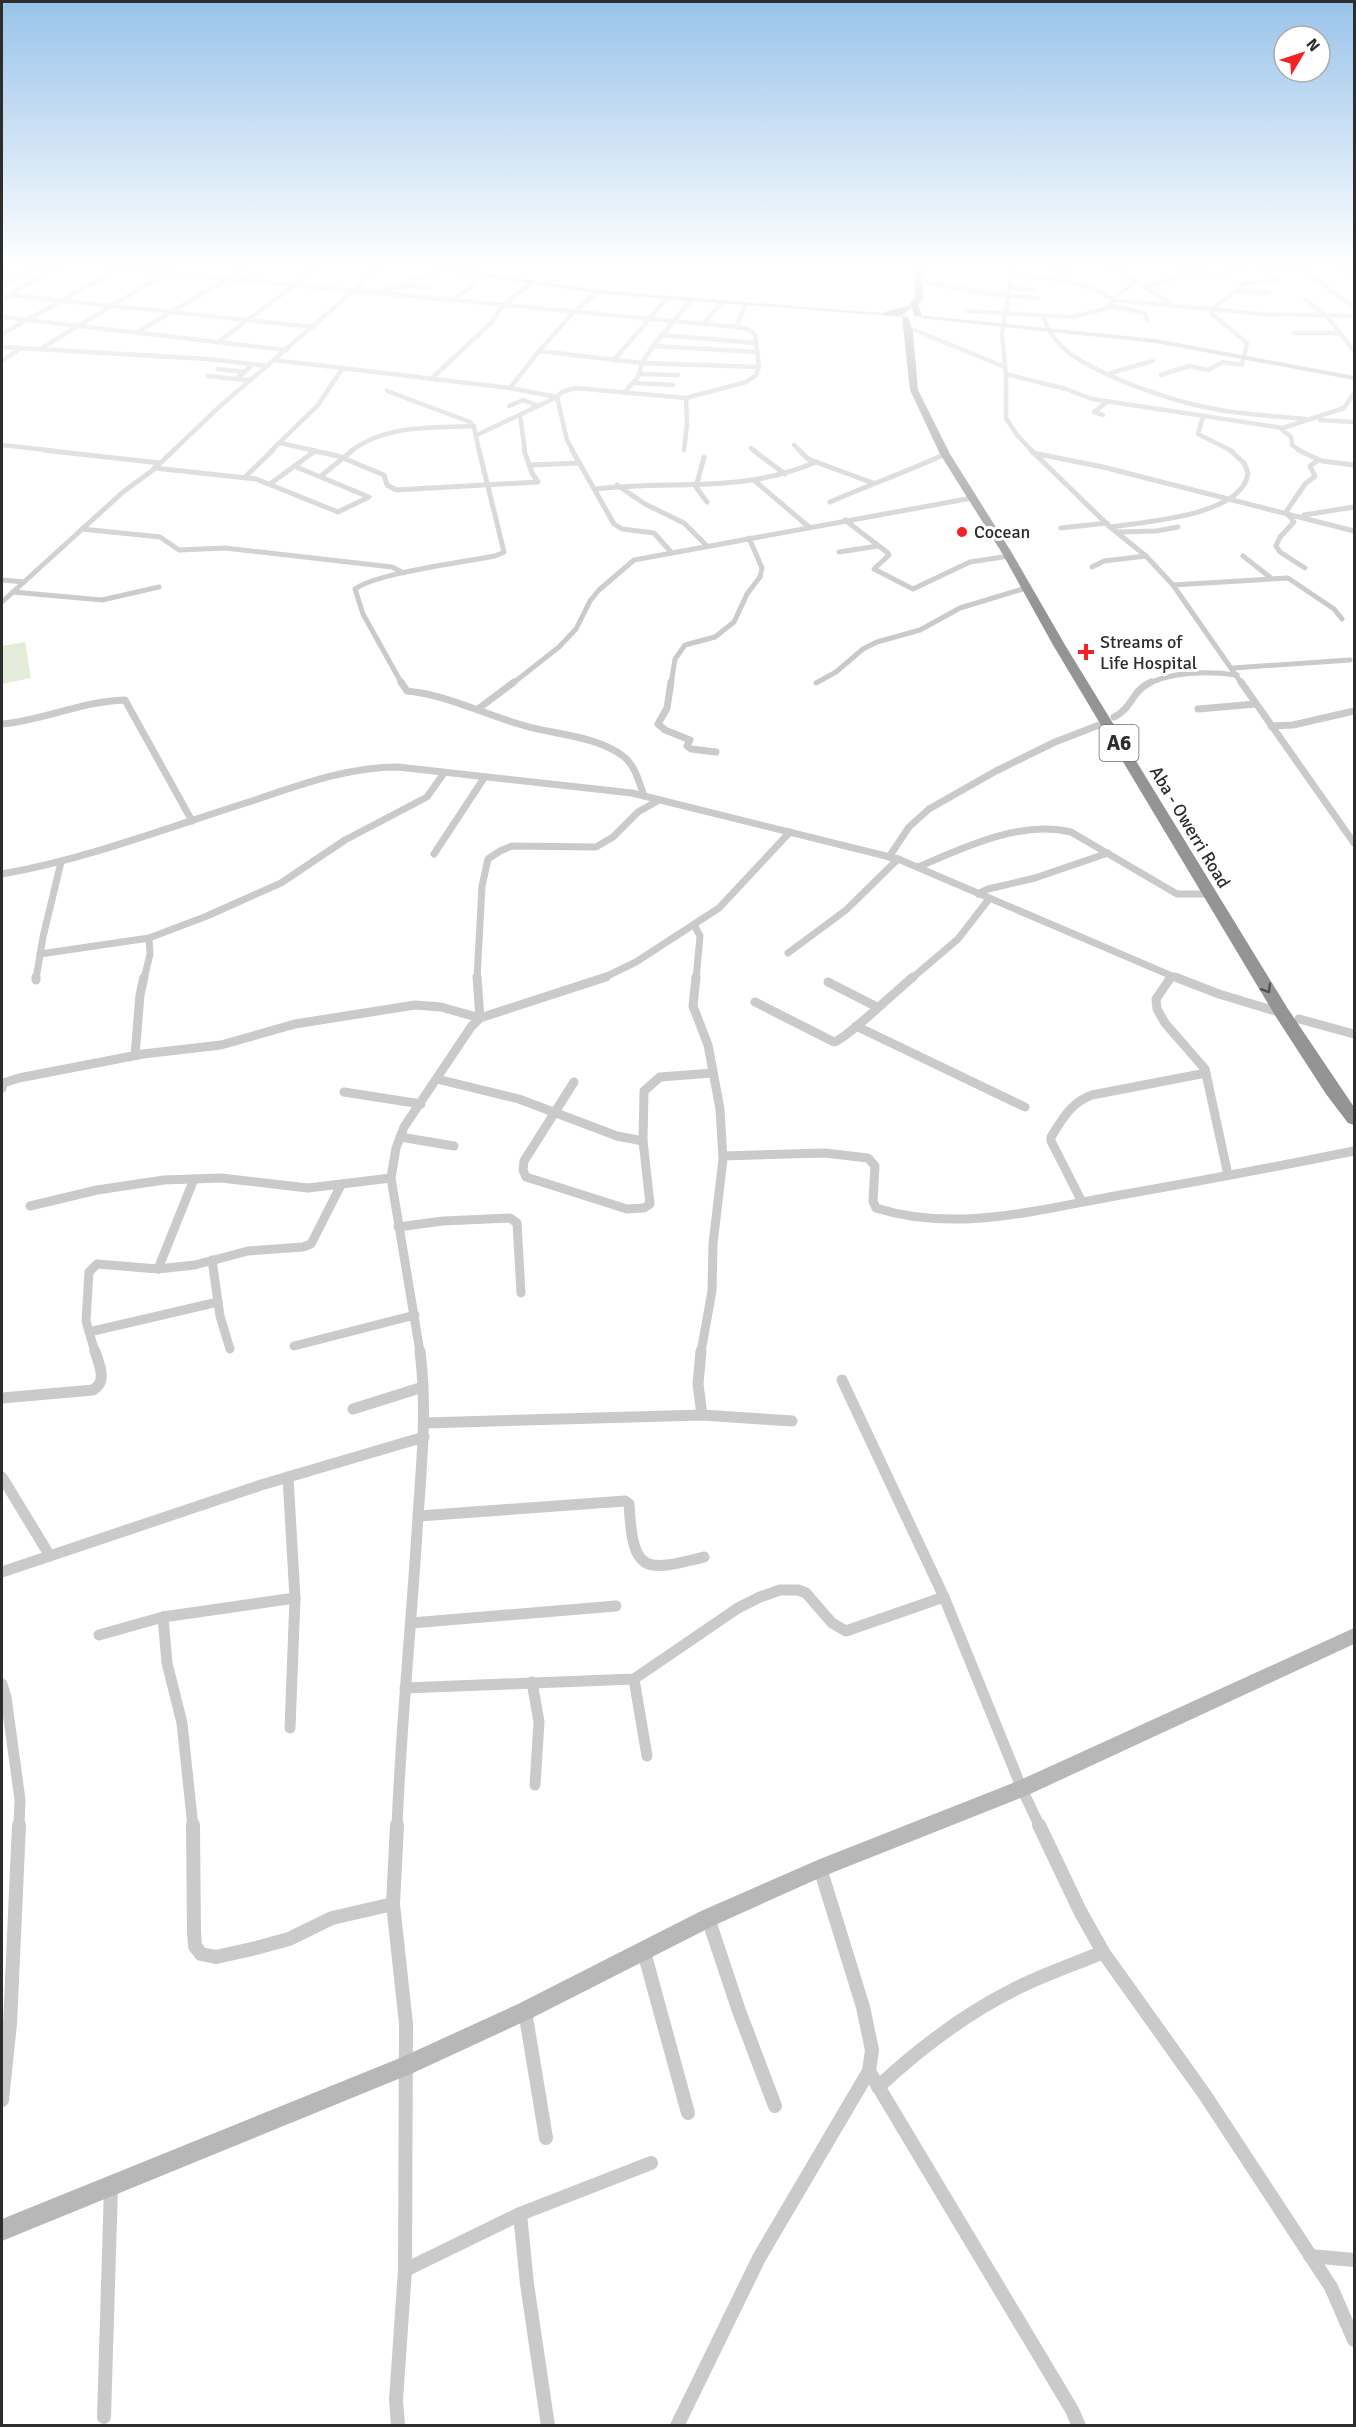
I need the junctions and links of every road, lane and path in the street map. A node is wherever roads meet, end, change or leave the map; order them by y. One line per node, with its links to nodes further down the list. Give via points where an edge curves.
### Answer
1 (234, 380): 15 (street)
2 (251, 380): 45 (street)
3 (334, 380): 33 (street, via 318,405)
4 (441, 380): 16 (street)
5 (516, 380): 16 (street)
6 (636, 380): 13 (street)
7 (748, 380): 21 (street)
8 (913, 380): 40 (highway, Aba - Owerri Road / A6, via 916,399)
9 (921, 380): 104 (highway, Aba - Owerri Road / A6, via 927,405 944,439)
10 (1006, 380): 39 (street, via 1005,415)
11 (1031, 380): 22 (street)
12 (1131, 380): 28 (street, via 1208,407)
13 (634, 383): 14 (street); 18 (street)
14 (673, 385)
15 (226, 387)
16 (510, 388): 20 (street)
17 (387, 391): 30 (street)
18 (624, 393): 20 (street, via 572,389); 21 (street)
19 (1354, 393): 28 (street, via 1344,408)
20 (557, 397): 24 (street); 46 (street, via 567,440)
21 (686, 398): 37 (street)
22 (1107, 402): 26 (street, via 1094,412); 27 (street)
23 (509, 406): 24 (street, via 523,400)
24 (539, 406): 25 (street)
25 (520, 415): 32 (street); 47 (street, via 522,443)
26 (1103, 415)
27 (1203, 417): 31 (street); 62 (street, via 1198,434 1227,447 1246,466 1249,475)
28 (1311, 420): 29 (street); 31 (street)
29 (1354, 422)
30 (474, 426): 32 (street); 42 (street, via 411,430 374,438)
31 (1281, 428): 43 (street, via 1291,436 1292,445)
32 (477, 435): 59 (street)
33 (280, 443): 38 (street); 53 (street)
34 (2, 445): 45 (street)
35 (794, 445): 44 (street)
36 (751, 448): 51 (street)
37 (684, 450)
38 (315, 451): 42 (street); 49 (street)
39 (1034, 453): 62 (street); 70 (street)
40 (945, 454): 55 (street); 61 (highway, Aba - Owerri Road / A6)
41 (704, 457): 58 (street)
42 (345, 459): 52 (street); 59 (street, via 384,475 387,485 396,490)
43 (1317, 461): 48 (street); 66 (street, via 1311,466 1315,476)
44 (816, 462): 51 (street); 55 (street)
45 (160, 463): 50 (street)
46 (580, 463): 47 (street); 60 (street)
47 (530, 465): 59 (street, via 538,482)
48 (1354, 465)
49 (294, 466): 52 (street); 56 (street)
50 (154, 468): 53 (street); 74 (street)
51 (785, 474): 54 (street)
52 (321, 476): 56 (street, via 369,497 339,512)
53 (245, 477): 56 (street)
54 (755, 481): 58 (street); 71 (street)
55 (873, 483): 64 (street)
56 (270, 484)
57 (617, 485): 58 (street); 60 (street); 78 (street, via 684,523)
58 (696, 485): 63 (street)
59 (487, 486): 87 (street, via 504,552)
60 (596, 489): 81 (street, via 618,528 651,532)
61 (972, 498): 68 (street); 82 (highway, Aba - Owerri Road / A6)
62 (1230, 499): 66 (street); 70 (street, via 1204,511)
63 (707, 502)
64 (830, 502)
65 (1354, 507): 67 (street)
66 (1286, 512): 67 (street); 69 (street)
67 (1303, 517): 69 (street); 75 (street)
68 (845, 520): 71 (street); 79 (street)
69 (1294, 522): 86 (street, via 1276,548)
70 (1109, 525): 73 (street); 76 (street)
71 (809, 527): 77 (street)
72 (1178, 527): 76 (street)
73 (1061, 528)
74 (82, 529): 87 (street, via 160,537 179,550 251,550 392,567); 90 (street)
75 (1354, 531)
76 (1116, 532): 83 (street)
77 (749, 538): 78 (street); 107 (street, via 762,568 760,577 734,622 715,637 685,645 675,659 668,708 658,724 686,737 690,740 687,746 692,749)
78 (707, 546): 81 (street)
79 (878, 546): 80 (street); 82 (street, via 889,555 874,568 913,589 970,562)
80 (839, 552)
81 (672, 553): 101 (street, via 644,557 622,566 591,600 580,623 551,655)
82 (1009, 556): 93 (highway, Aba - Owerri Road / A6)
83 (1146, 556): 85 (street, via 1104,561); 91 (street)
84 (1243, 556): 88 (street)
85 (1092, 567)
86 (1305, 568)
87 (404, 573): 101 (street, via 363,583 355,590 363,614 407,691)
88 (1271, 578): 91 (street); 96 (street, via 1293,579)
89 (2, 580): 90 (street)
90 (24, 582): 94 (street)
91 (1173, 585): 98 (street)
92 (159, 587): 94 (street, via 102,600)
93 (1026, 588): 99 (street, via 960,608 920,630 877,642); 104 (highway, Aba - Owerri Road / A6)
94 (13, 592): 95 (street)
95 (2, 602)
96 (1342, 619)
97 (1350, 660): 98 (street)
98 (1235, 671): 100 (street); 104 (street, via 1155,681 1135,693 1125,712)
99 (816, 683)
100 (1256, 704): 102 (street); 106 (street)
101 (478, 709): 110 (street, via 614,751 629,761)
102 (1198, 709)
103 (1354, 711): 106 (street)
104 (1110, 719): 117 (street, via 986,776 929,809 909,827); 123 (highway, Aba - Owerri Road / A6); 136 (highway, Aba - Owerri Road / A6)
105 (2, 724): 112 (street, via 125,700)
106 (1271, 726): 114 (street)
107 (716, 752)
108 (444, 773): 109 (street); 112 (street, via 398,766 352,770); 126 (street, via 427,796 345,840 292,878)
109 (483, 778): 110 (street, via 594,787); 116 (street)
110 (644, 796): 111 (street)
111 (658, 800): 113 (street); 135 (street, via 598,846 521,846 488,859 482,886 476,989)
112 (192, 821): 119 (street)
113 (790, 832): 117 (street); 125 (street, via 719,908)
114 (1354, 843)
115 (1108, 853): 120 (street, via 1055,826 973,845); 122 (street); 123 (street, via 1177,894)
116 (434, 854)
117 (889, 857): 118 (street)
118 (898, 859): 120 (street); 127 (street, via 810,939)
119 (61, 862): 121 (street); 128 (street)
120 (918, 867): 122 (street)
121 (2, 874)
122 (978, 894): 124 (street)
123 (1209, 894): 134 (highway, Aba - Owerri Road / A6, one-way to 134)
124 (988, 899): 129 (street); 133 (street, via 958,939)
125 (694, 925): 135 (street, via 609,976); 140 (street, via 700,936 693,1006 708,1045)
126 (149, 938): 128 (street); 139 (street)
127 (788, 953)
128 (40, 954): 130 (street)
129 (1172, 976): 134 (street); 141 (street, via 1156,999 1157,1009)
130 (36, 980)
131 (828, 982): 133 (street)
132 (755, 1002): 137 (street, via 834,1042 842,1040)
133 (877, 1007): 137 (street)
134 (1282, 1013): 150 (highway, Aba - Owerri Road / A6)
135 (480, 1018): 139 (street, via 441,1007 415,1005 295,1024 221,1045); 142 (street)
136 (1299, 1019): 138 (street); 146 (highway, Aba - Owerri Road / A6)
137 (856, 1026): 148 (street)
138 (1354, 1034)
139 (135, 1055): 144 (street, via 19,1078 3,1083)
140 (713, 1073): 152 (street, via 660,1077 648,1085 644,1091); 155 (street)
141 (1206, 1073): 156 (street); 160 (street, via 1090,1094 1072,1107 1051,1141)
142 (437, 1079): 147 (street); 149 (street)
143 (574, 1082): 149 (street)
144 (2, 1088)
145 (344, 1092): 147 (street)
146 (1354, 1100)
147 (421, 1104): 151 (street)
148 (1025, 1107)
149 (555, 1112): 152 (street); 152 (street, via 524,1161 526,1177 583,1193 609,1205 647,1208 650,1204)
150 (1354, 1119)
151 (400, 1137): 153 (street); 157 (street)
152 (643, 1142)
153 (454, 1146)
154 (1354, 1151): 156 (street)
155 (723, 1156): 160 (street, via 825,1153 868,1158 875,1166 876,1208 898,1215 941,1220 988,1218); 175 (street, via 712,1291 698,1384)
156 (1228, 1175): 160 (street)
157 (391, 1178): 159 (street); 162 (street)
158 (194, 1179): 159 (street, via 245,1179 294,1188); 161 (street, via 133,1182); 164 (street)
159 (341, 1185): 163 (street, via 311,1244 248,1251)
160 (1081, 1200)
161 (30, 1206)
162 (398, 1227): 165 (street, via 443,1221 514,1220); 167 (street)
163 (212, 1260): 164 (street); 166 (street)
164 (158, 1269): 168 (street, via 104,1264 92,1268 86,1321)
165 (521, 1293)
166 (218, 1302): 168 (street); 170 (street)
167 (415, 1315): 169 (street); 172 (street)
168 (89, 1332): 173 (street, via 101,1371 100,1386 64,1394)
169 (294, 1346)
170 (230, 1349)
171 (842, 1380): 185 (street)
172 (423, 1387): 174 (street); 177 (street)
173 (2, 1398)
174 (353, 1409)
175 (702, 1414): 176 (street); 177 (street)
176 (792, 1421)
177 (424, 1423): 178 (street)
178 (424, 1437): 179 (street); 181 (street)
179 (288, 1477): 182 (street); 186 (street)
180 (2, 1478): 182 (street)
181 (419, 1516): 183 (street, via 625,1501 629,1504 633,1542 645,1564 655,1567); 189 (street)
182 (50, 1556): 184 (street)
183 (704, 1557)
184 (2, 1572)
185 (944, 1597): 192 (street, via 846,1631 832,1625 802,1590 781,1588 705,1628); 199 (street)
186 (295, 1598): 188 (street); 196 (street)
187 (616, 1606): 189 (street)
188 (163, 1617): 190 (street); 201 (street, via 167,1663 182,1724 193,1821 195,1946 201,1954 216,1957 278,1942 333,1918)
189 (411, 1623): 194 (street)
190 (99, 1635)
191 (1354, 1636): 199 (main road)
192 (634, 1679): 193 (street); 197 (street)
193 (532, 1682): 194 (street); 198 (street, via 539,1722)
194 (405, 1688): 201 (street)
195 (3, 1694): 206 (street, via 20,1800)
196 (290, 1728)
197 (647, 1756)
198 (535, 1785)
199 (1022, 1789): 200 (main road); 204 (street)
200 (820, 1868): 202 (main road); 208 (street, via 863,2007 872,2050)
201 (393, 1904): 207 (street, via 406,2024)
202 (708, 1918): 203 (main road); 211 (street)
203 (644, 1952): 205 (main road); 212 (street)
204 (1103, 1952): 209 (street, via 987,2004 914,2054); 218 (street, via 1205,2095)
205 (525, 2011): 207 (main road); 213 (street)
206 (6, 2026): 210 (street)
207 (406, 2066): 215 (main road); 220 (street)
208 (869, 2072): 209 (street); 225 (street, via 759,2258)
209 (878, 2086): 226 (street)
210 (2, 2100)
211 (775, 2106)
212 (688, 2113)
213 (546, 2138)
214 (651, 2163): 216 (street)
215 (111, 2187): 217 (main road); 222 (street)
216 (520, 2214): 220 (street); 224 (street)
217 (2, 2229)
218 (1310, 2256): 219 (street); 221 (street, via 1331,2287)
219 (1354, 2260)
220 (405, 2270): 223 (street, via 396,2400)
221 (1354, 2340)
222 (104, 2418)
223 (398, 2426)
224 (548, 2426)
225 (677, 2426)
226 (1079, 2426)

